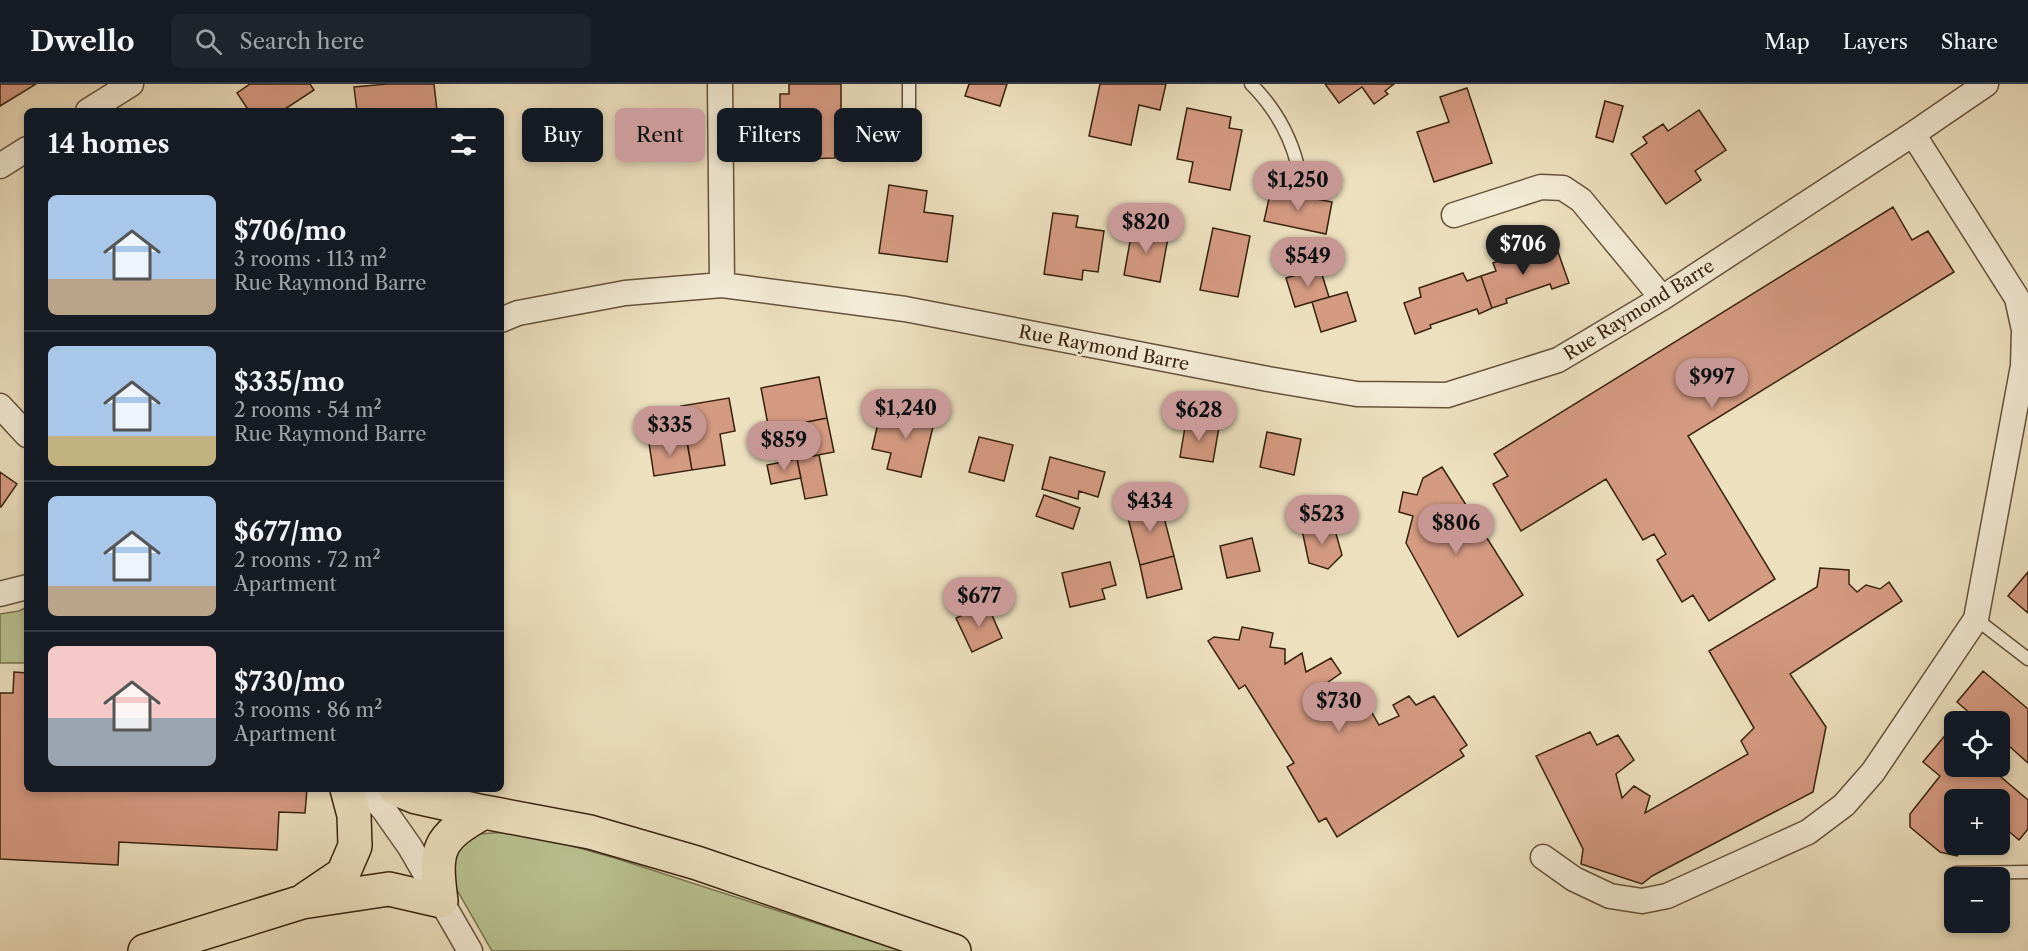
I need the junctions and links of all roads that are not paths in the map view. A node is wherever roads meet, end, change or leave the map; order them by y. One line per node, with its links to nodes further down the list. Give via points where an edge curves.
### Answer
1 (131, 84): 6 (street)
2 (720, 84): 13 (street)
3 (909, 84): 7 (lane)
4 (1251, 84): 10 (lane, via 1280,119)
5 (1986, 84): 8 (street, Rue Raymond Barre)
6 (93, 108)
7 (909, 108)
8 (1913, 134): 14 (street, Rue Raymond Barre); 17 (street, via 2017,298 2024,330)
9 (24, 151): 11 (street)
10 (1297, 164)
11 (0, 166)
12 (1454, 215): 14 (street, via 1541,186 1563,188 1581,200)
13 (722, 285): 14 (street, Rue Raymond Barre, via 905,309 1268,380 1357,394 1402,395 1447,395 1558,360); 15 (street, Rue Raymond Barre, via 625,293)
14 (1662, 298)
15 (504, 319)
16 (0, 406): 18 (street)
17 (2021, 420): 21 (street)
18 (24, 432)
19 (24, 587): 20 (street)
20 (0, 594)
21 (1976, 619): 22 (lane); 27 (street, via 1873,772 1844,805 1808,832 1667,896 1642,901 1601,892)
22 (2028, 659)
23 (348, 792): 31 (highway, via 356,846 343,874)
24 (368, 792): 30 (street, via 397,828)
25 (404, 792): 26 (highway)
26 (484, 812): 30 (highway, via 461,824 442,843 437,870); 34 (highway, via 590,832 697,863)
27 (1543, 857)
28 (2010, 872): 29 (lane)
29 (2028, 872)
30 (441, 901): 31 (highway, via 389,889); 33 (street)
31 (302, 902): 32 (highway)
32 (145, 951)
33 (471, 951)
34 (954, 951)

